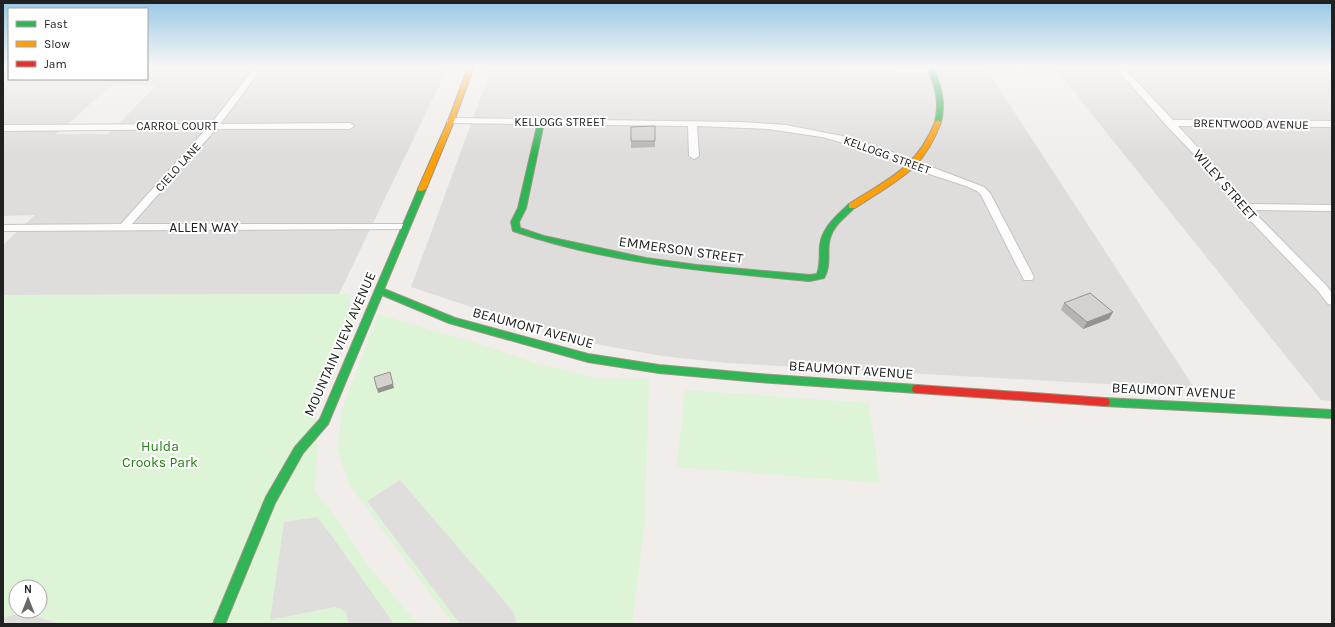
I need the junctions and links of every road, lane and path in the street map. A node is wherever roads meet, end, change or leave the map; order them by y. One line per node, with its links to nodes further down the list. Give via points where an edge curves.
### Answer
1 (236, 96): 10 (street, CIELO LANE)
2 (460, 96): 5 (street, MOUNTAIN VIEW AVENUE)
3 (941, 96): 14 (street, via 938,130 928,147)
4 (1145, 96): 8 (street, WILEY STREET)
5 (451, 122): 6 (street, KELLOGG STREET); 18 (street, MOUNTAIN VIEW AVENUE)
6 (541, 122): 7 (street, KELLOGG STREET); 14 (street, EMMERSON STREET, via 522,208 515,222 516,229 612,256 713,271 814,278 821,276 825,264 824,243 828,231 838,218 851,206 886,186)
7 (692, 123): 13 (street); 14 (street, KELLOGG STREET, via 770,126 805,131 882,151)
8 (1169, 123): 9 (street, BRENTWOOD AVENUE); 15 (street, WILEY STREET)
9 (1332, 124)
10 (214, 126): 11 (street, CARROL COURT); 12 (street, CARROL COURT); 17 (street, CIELO LANE)
11 (350, 126)
12 (3, 128)
13 (694, 156)
14 (913, 164): 20 (street, KELLOGG STREET, via 978,187 985,194)
15 (1243, 207): 16 (street); 22 (street, WILEY STREET)
16 (1332, 208)
17 (124, 227): 18 (street, ALLEN WAY); 19 (street, ALLEN WAY)
18 (405, 227): 21 (street, MOUNTAIN VIEW AVENUE)
19 (3, 228)
20 (1028, 277)
21 (379, 290): 23 (street, BEAUMONT AVENUE, via 452,321 588,358 659,369 1114,402); 24 (street, MOUNTAIN VIEW AVENUE, via 324,421 299,450 270,501)
22 (1332, 301)
23 (1332, 414)
24 (219, 624)

